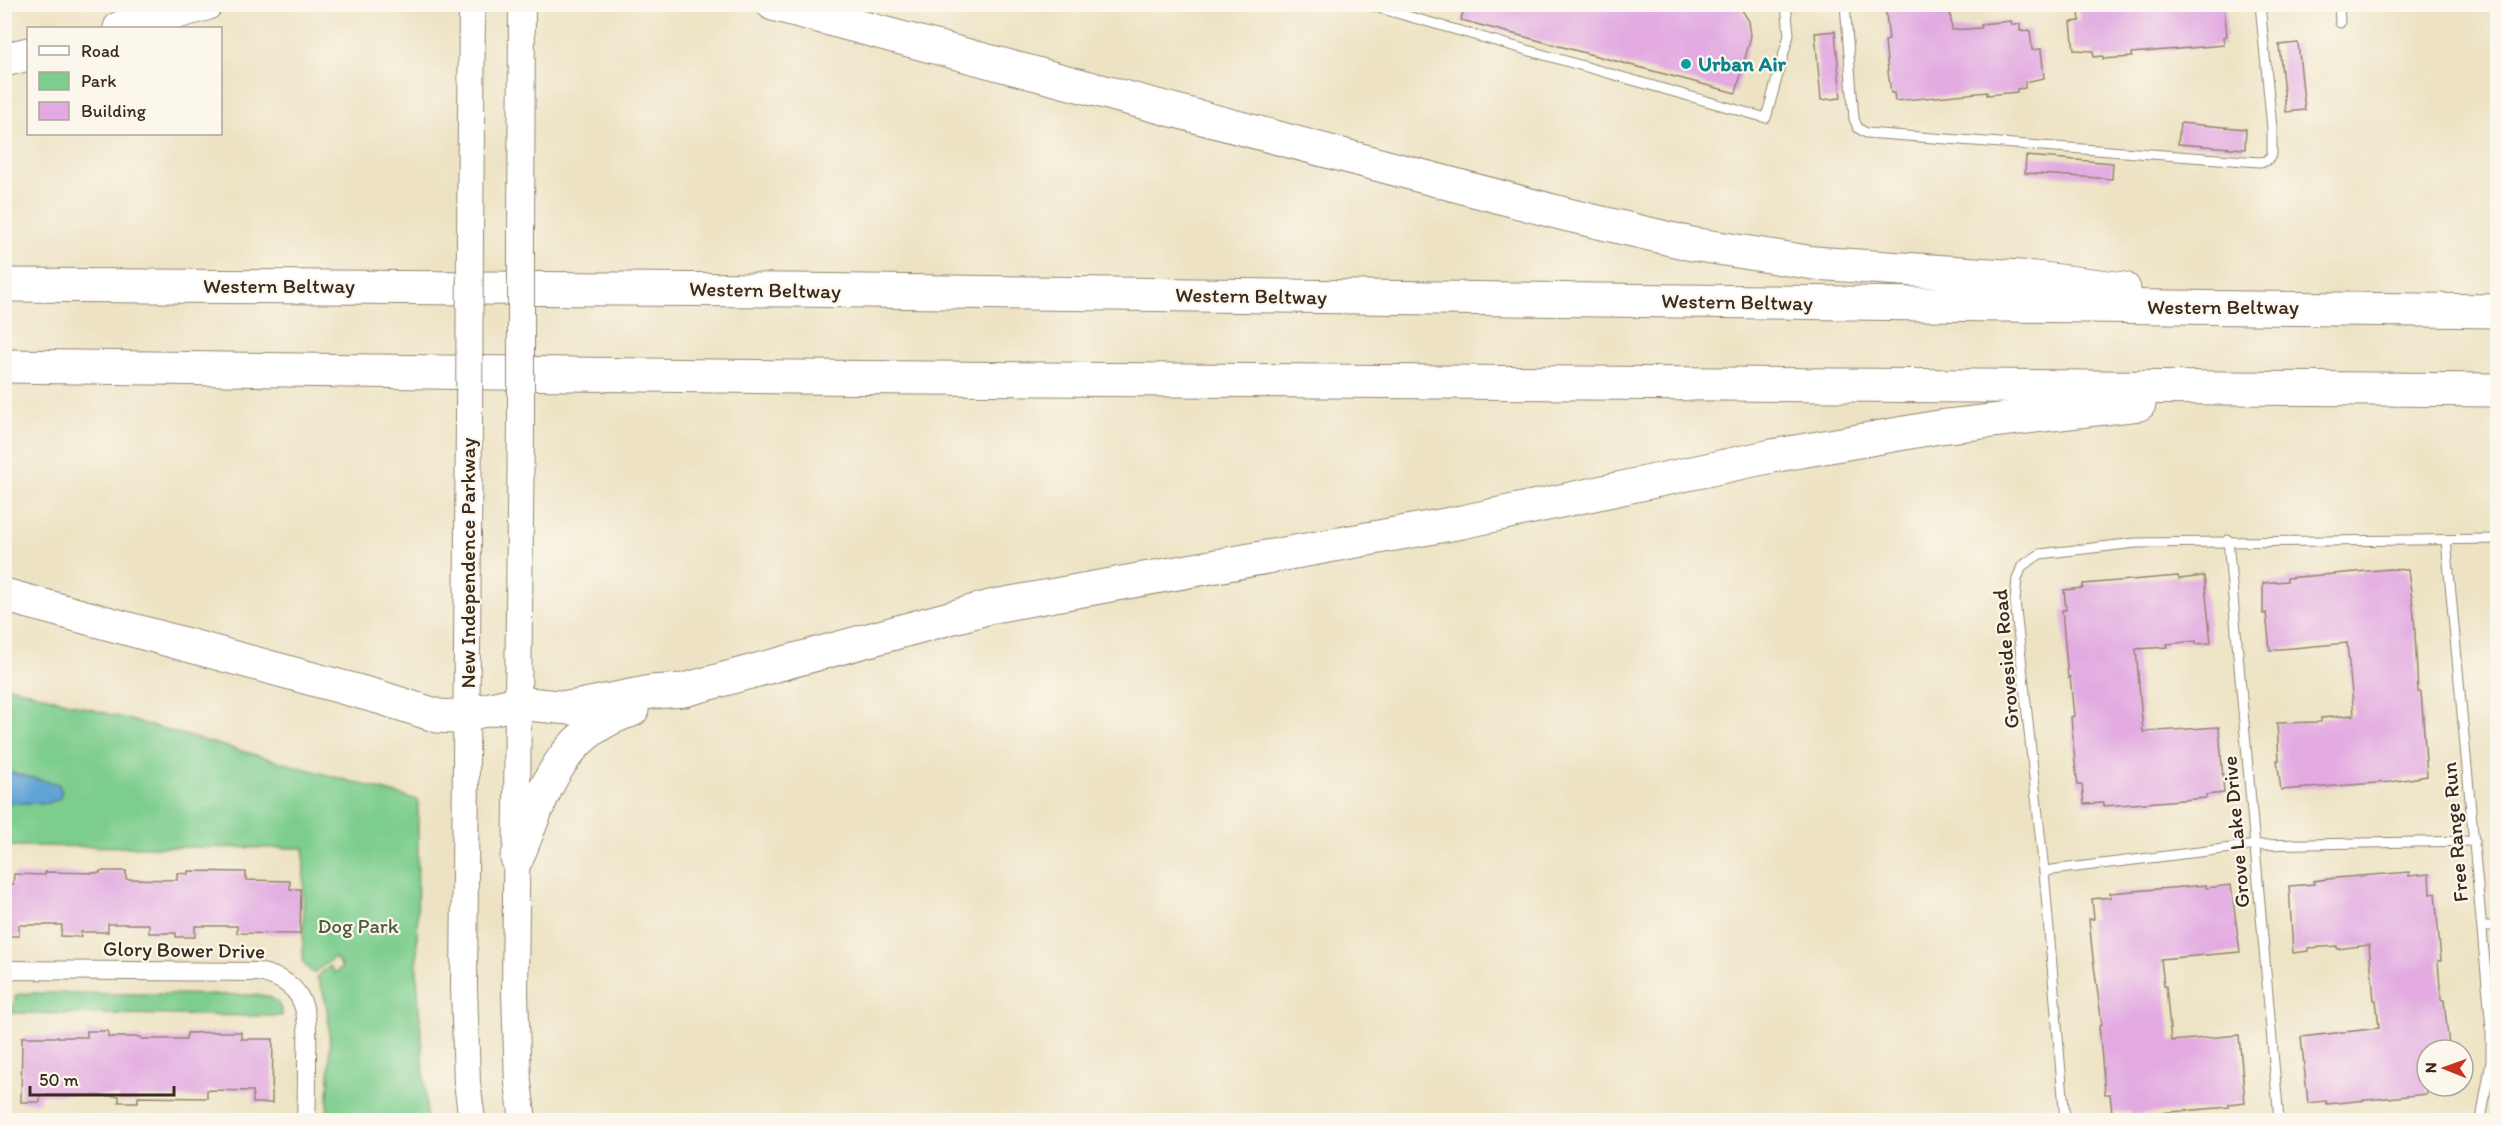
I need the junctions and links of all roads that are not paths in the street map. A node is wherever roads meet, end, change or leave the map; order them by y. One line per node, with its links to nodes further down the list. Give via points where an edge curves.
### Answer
1 (206, 4): 11 (highway)
2 (472, 4): 26 (main road, New Independence Parkway, bridge)
3 (522, 4): 25 (main road, bridge)
4 (773, 4): 15 (highway, via 1568,215 1692,244 1814,263 2034,278)
5 (1365, 4): 6 (lane, via 1766,118 1789,35)
6 (1786, 4)
7 (1845, 4): 8 (lane, via 1854,118 1858,128 1866,133 2259,162 2272,155)
8 (2260, 4)
9 (2339, 4): 10 (lane)
10 (2340, 23)
11 (124, 27)
12 (27, 54): 13 (highway)
13 (4, 60)
14 (4, 285): 15 (highway, Western Beltway)
15 (2280, 307): 16 (highway, Western Beltway)
16 (2498, 311)
17 (4, 366): 18 (highway, via 820,377)
18 (2383, 388): 19 (highway); 24 (highway, via 2135,405 1939,427 1772,456 1462,522 994,606)
19 (2498, 390)
20 (2498, 539): 22 (lane, Groveside Road)
21 (2228, 540): 22 (lane, Groveside Road); 28 (lane, Grove Lake Drive); 30 (lane, Groveside Road, via 2136,543 2040,554 2022,566 2015,601)
22 (2446, 540): 27 (lane, Free Range Run)
23 (4, 595): 26 (highway, via 438,716)
24 (684, 690): 25 (highway, via 651,692 570,708); 29 (highway, via 611,718 571,747 552,772)
25 (517, 703): 26 (highway); 29 (main road)
26 (468, 713): 35 (main road, New Independence Parkway, via 464,987)
27 (2475, 841): 28 (lane); 32 (lane, Free Range Run)
28 (2256, 845): 30 (lane); 38 (lane, Grove Lake Drive)
29 (517, 858): 36 (main road, via 515,993)
30 (2044, 871): 37 (lane, Groveside Road)
31 (2498, 926): 32 (lane)
32 (2482, 927): 39 (lane, Free Range Run, via 2492,1045)
33 (4, 970): 34 (street, Glory Bower Drive, via 258,972 276,976 291,985 308,1018)
34 (306, 1120)
35 (472, 1120)
36 (522, 1120)
37 (2066, 1120)
38 (2279, 1120)
39 (2481, 1120)

